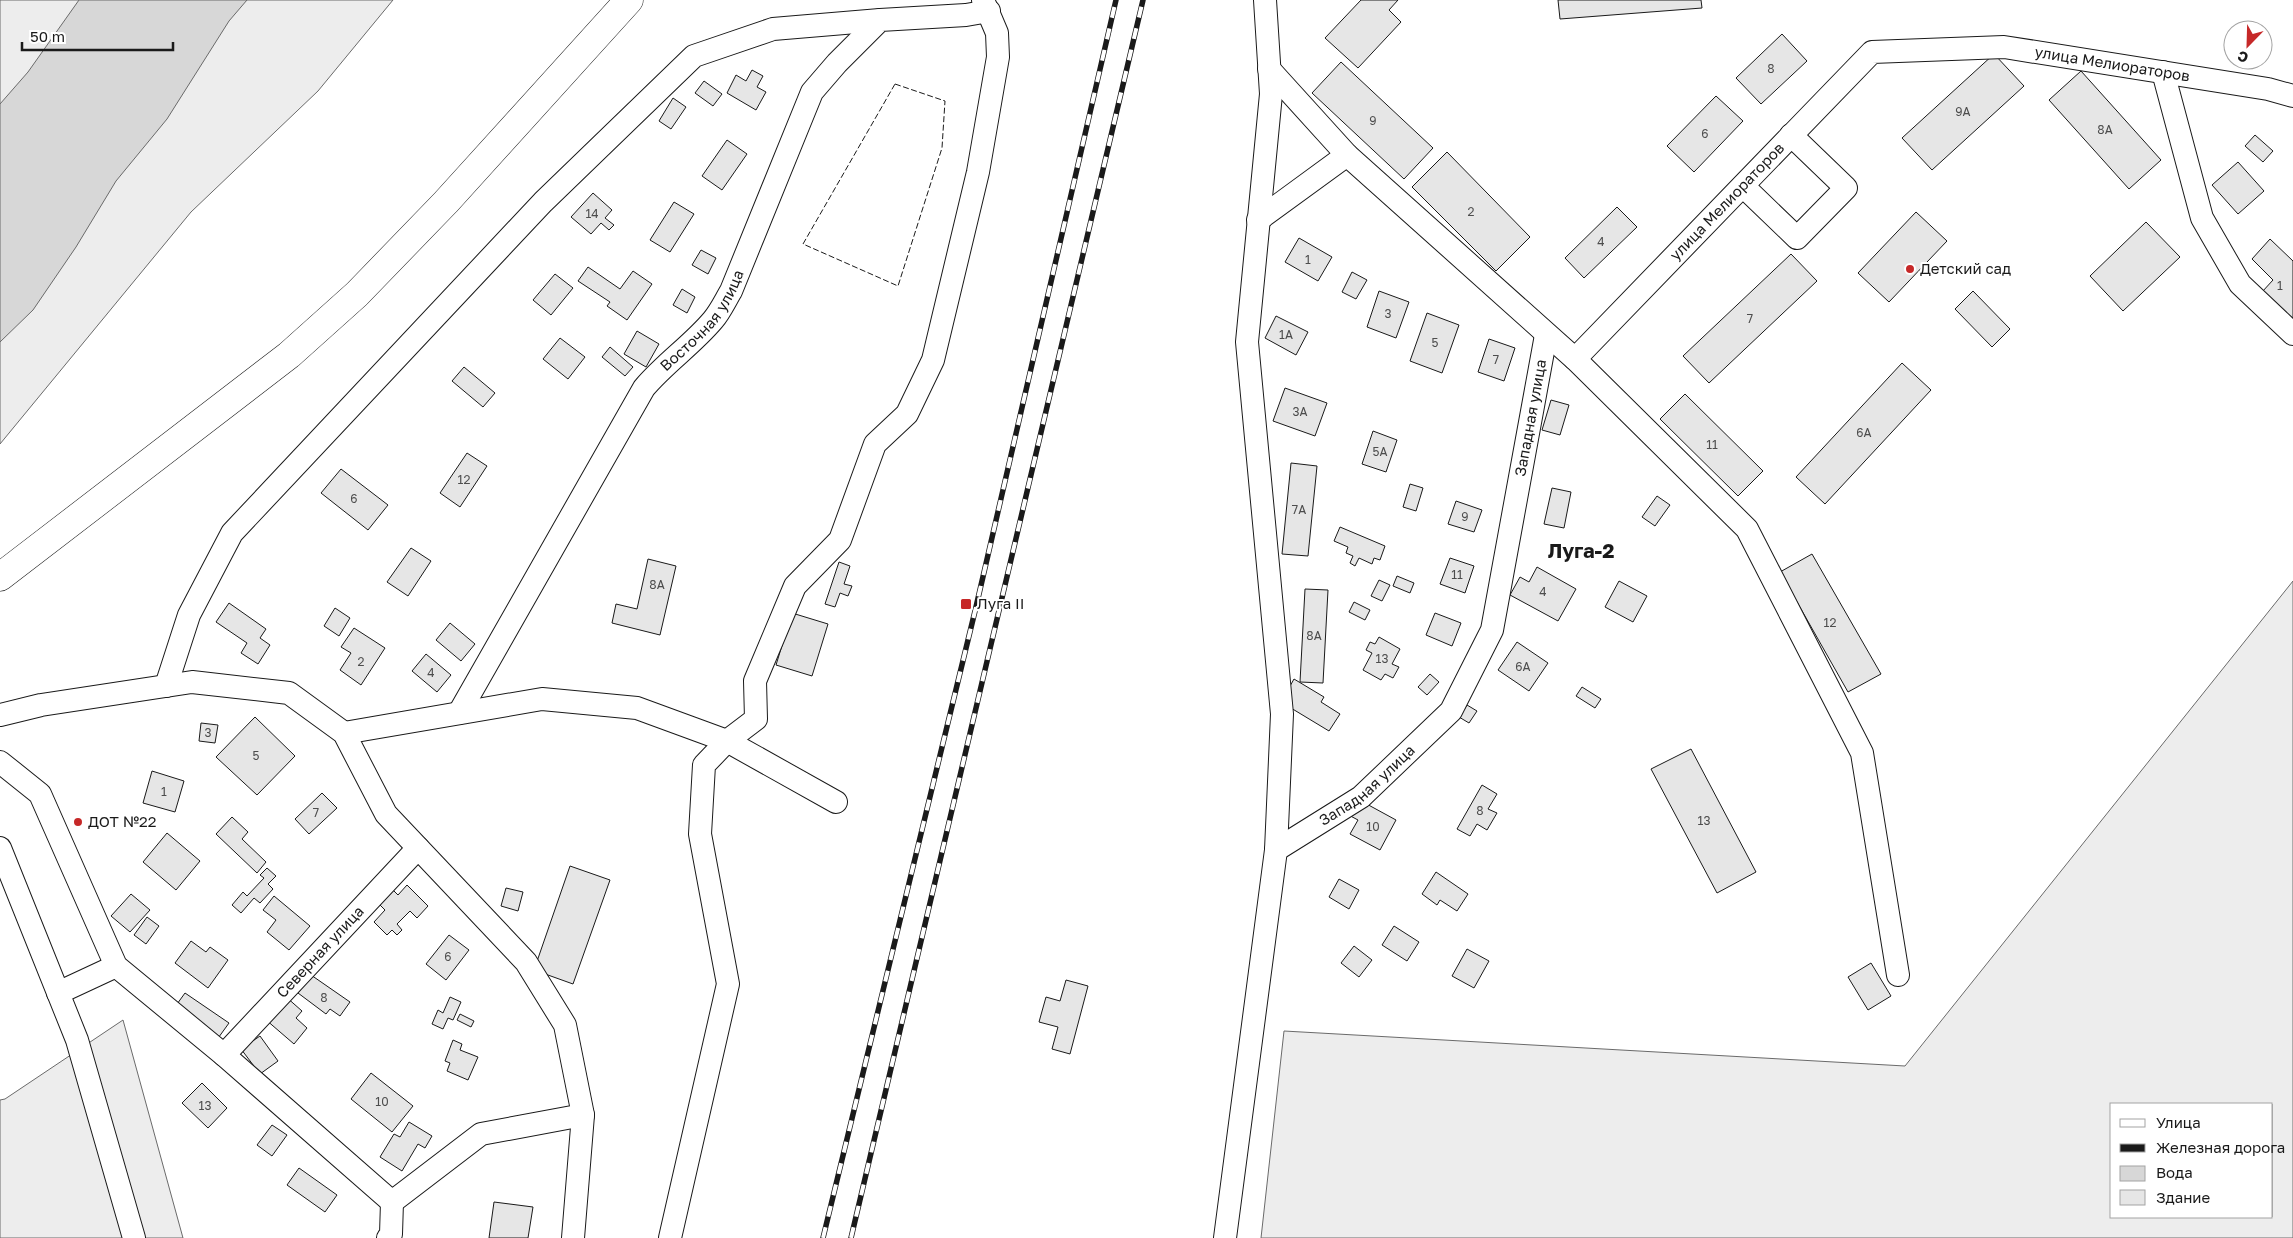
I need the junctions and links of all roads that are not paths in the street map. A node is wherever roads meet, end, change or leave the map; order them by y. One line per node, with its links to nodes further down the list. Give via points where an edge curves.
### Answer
1 (629, 0): 15 (main road, via 446,202 357,294 289,355)
2 (1265, 0): 5 (street)
3 (986, 5): 4 (street, via 966,16); 20 (street, via 997,32 998,57 978,172 933,360 907,414 875,444 840,540 795,586 755,681 756,719)
4 (880, 20): 16 (street, via 772,30 694,56 543,202 232,533 189,615); 17 (street, Восточная улица, via 812,92 731,291 700,335 644,388)
5 (1269, 68): 9 (street); 11 (street, via 1271,94)
6 (2163, 72): 7 (street, улица Мелиораторов); 8 (street, улица Мелиораторов, via 2004,47 1872,52); 12 (street, via 2202,218 2240,284)
7 (2293, 96)
8 (1791, 136): 10 (street, улица Мелиораторов); 10 (street, via 1846,188 1796,238)
9 (1347, 155): 11 (street); 13 (street)
10 (1743, 186): 14 (street, улица Мелиораторов)
11 (1258, 220): 25 (street, via 1246,342 1282,714)
12 (2293, 334)
13 (1546, 335): 14 (street); 25 (street, Западная улица, via 1492,630 1451,711 1361,797)
14 (1575, 359): 27 (street, via 1747,529 1862,753)
15 (0, 577)
16 (166, 686): 18 (street, via 41,705); 19 (street, via 192,682 289,693)
17 (459, 713): 19 (street); 20 (street, via 542,699 637,708)
18 (0, 715)
19 (344, 733): 24 (street, via 386,814)
20 (727, 740): 22 (street); 35 (street, via 704,765 700,834 728,984)
21 (0, 762): 26 (street, via 40,794)
22 (836, 802)
23 (0, 848): 28 (street)
24 (418, 848): 29 (street, Северная улица); 30 (street, via 526,962 565,1024)
25 (1276, 850): 36 (street)
26 (116, 966): 28 (street); 29 (street)
27 (1898, 974)
28 (58, 993): 32 (street, via 77,1040)
29 (224, 1055): 31 (street)
30 (583, 1115): 31 (street, via 481,1134); 34 (street)
31 (392, 1202): 33 (street)
32 (134, 1238)
33 (388, 1238)
34 (573, 1238)
35 (670, 1238)
36 (1225, 1238)

